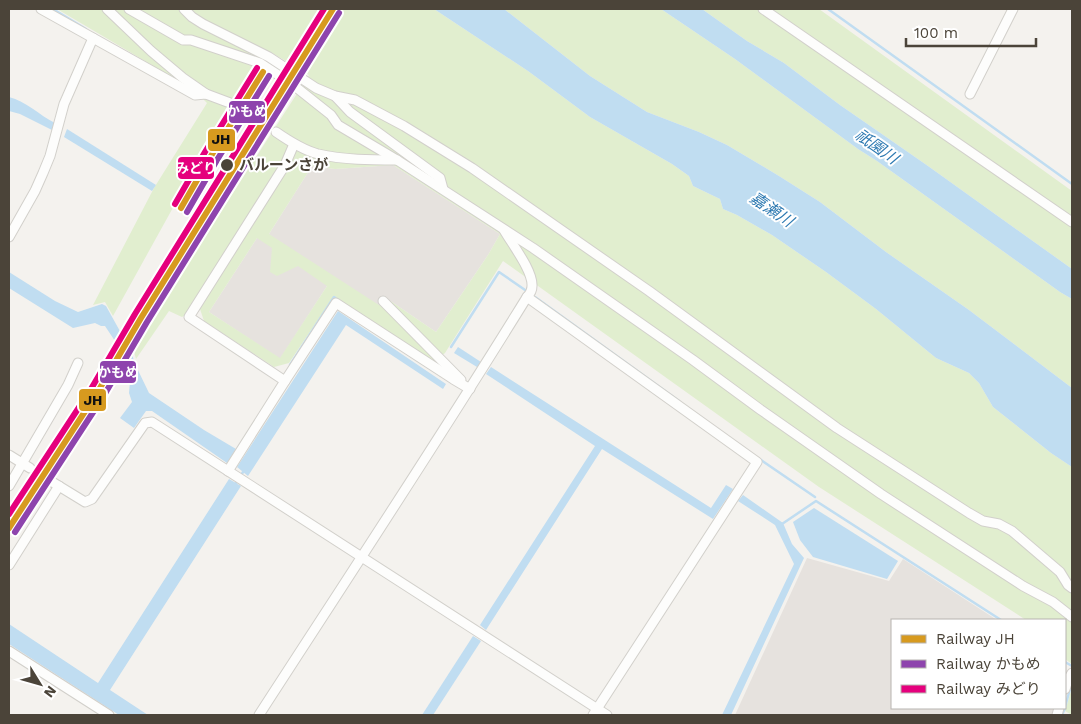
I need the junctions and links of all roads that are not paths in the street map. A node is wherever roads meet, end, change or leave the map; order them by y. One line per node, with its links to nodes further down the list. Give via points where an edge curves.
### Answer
1 (42, 9): 7 (street)
2 (107, 9): 8 (street, via 151,51)
3 (129, 9): 14 (street, via 183,40 260,63 292,84 338,125)
4 (184, 9): 10 (street, via 203,24)
5 (763, 9): 16 (street)
6 (1013, 9): 9 (street)
7 (93, 38): 8 (street, via 195,95); 18 (street, via 64,104 50,156)
8 (206, 94): 11 (street)
9 (970, 94)
10 (336, 96): 15 (street, via 350,112 440,178); 32 (street, via 355,100 472,168 649,291 837,428 969,514 1012,531 1060,572)
11 (230, 103)
12 (276, 132): 13 (street)
13 (294, 144): 14 (street, via 318,154 354,160); 22 (street, via 285,165 188,317)
14 (397, 160): 15 (street)
15 (443, 189): 17 (street)
16 (1072, 222)
17 (503, 228): 19 (street, via 530,272 532,286); 33 (street, via 881,494)
18 (9, 237)
19 (527, 297): 23 (street); 39 (street, via 757,462)
20 (383, 301): 23 (street)
21 (78, 363): 25 (street)
22 (285, 381): 23 (street, via 336,303); 26 (street)
23 (470, 389): 30 (street)
24 (9, 455): 25 (street)
25 (26, 466): 28 (street)
26 (228, 471): 29 (street, via 152,422 145,423 92,499 86,502); 30 (street)
27 (49, 480): 29 (street)
28 (9, 486)
29 (60, 486): 31 (street)
30 (361, 557): 39 (street); 41 (street)
31 (9, 565)
32 (1072, 588)
33 (1053, 602): 34 (street); 35 (street)
34 (1072, 610)
35 (1072, 617)
36 (9, 651): 40 (street)
37 (1072, 672): 38 (street)
38 (1066, 686)
39 (595, 712): 42 (street)
40 (109, 715)
41 (259, 715)
42 (607, 715)

